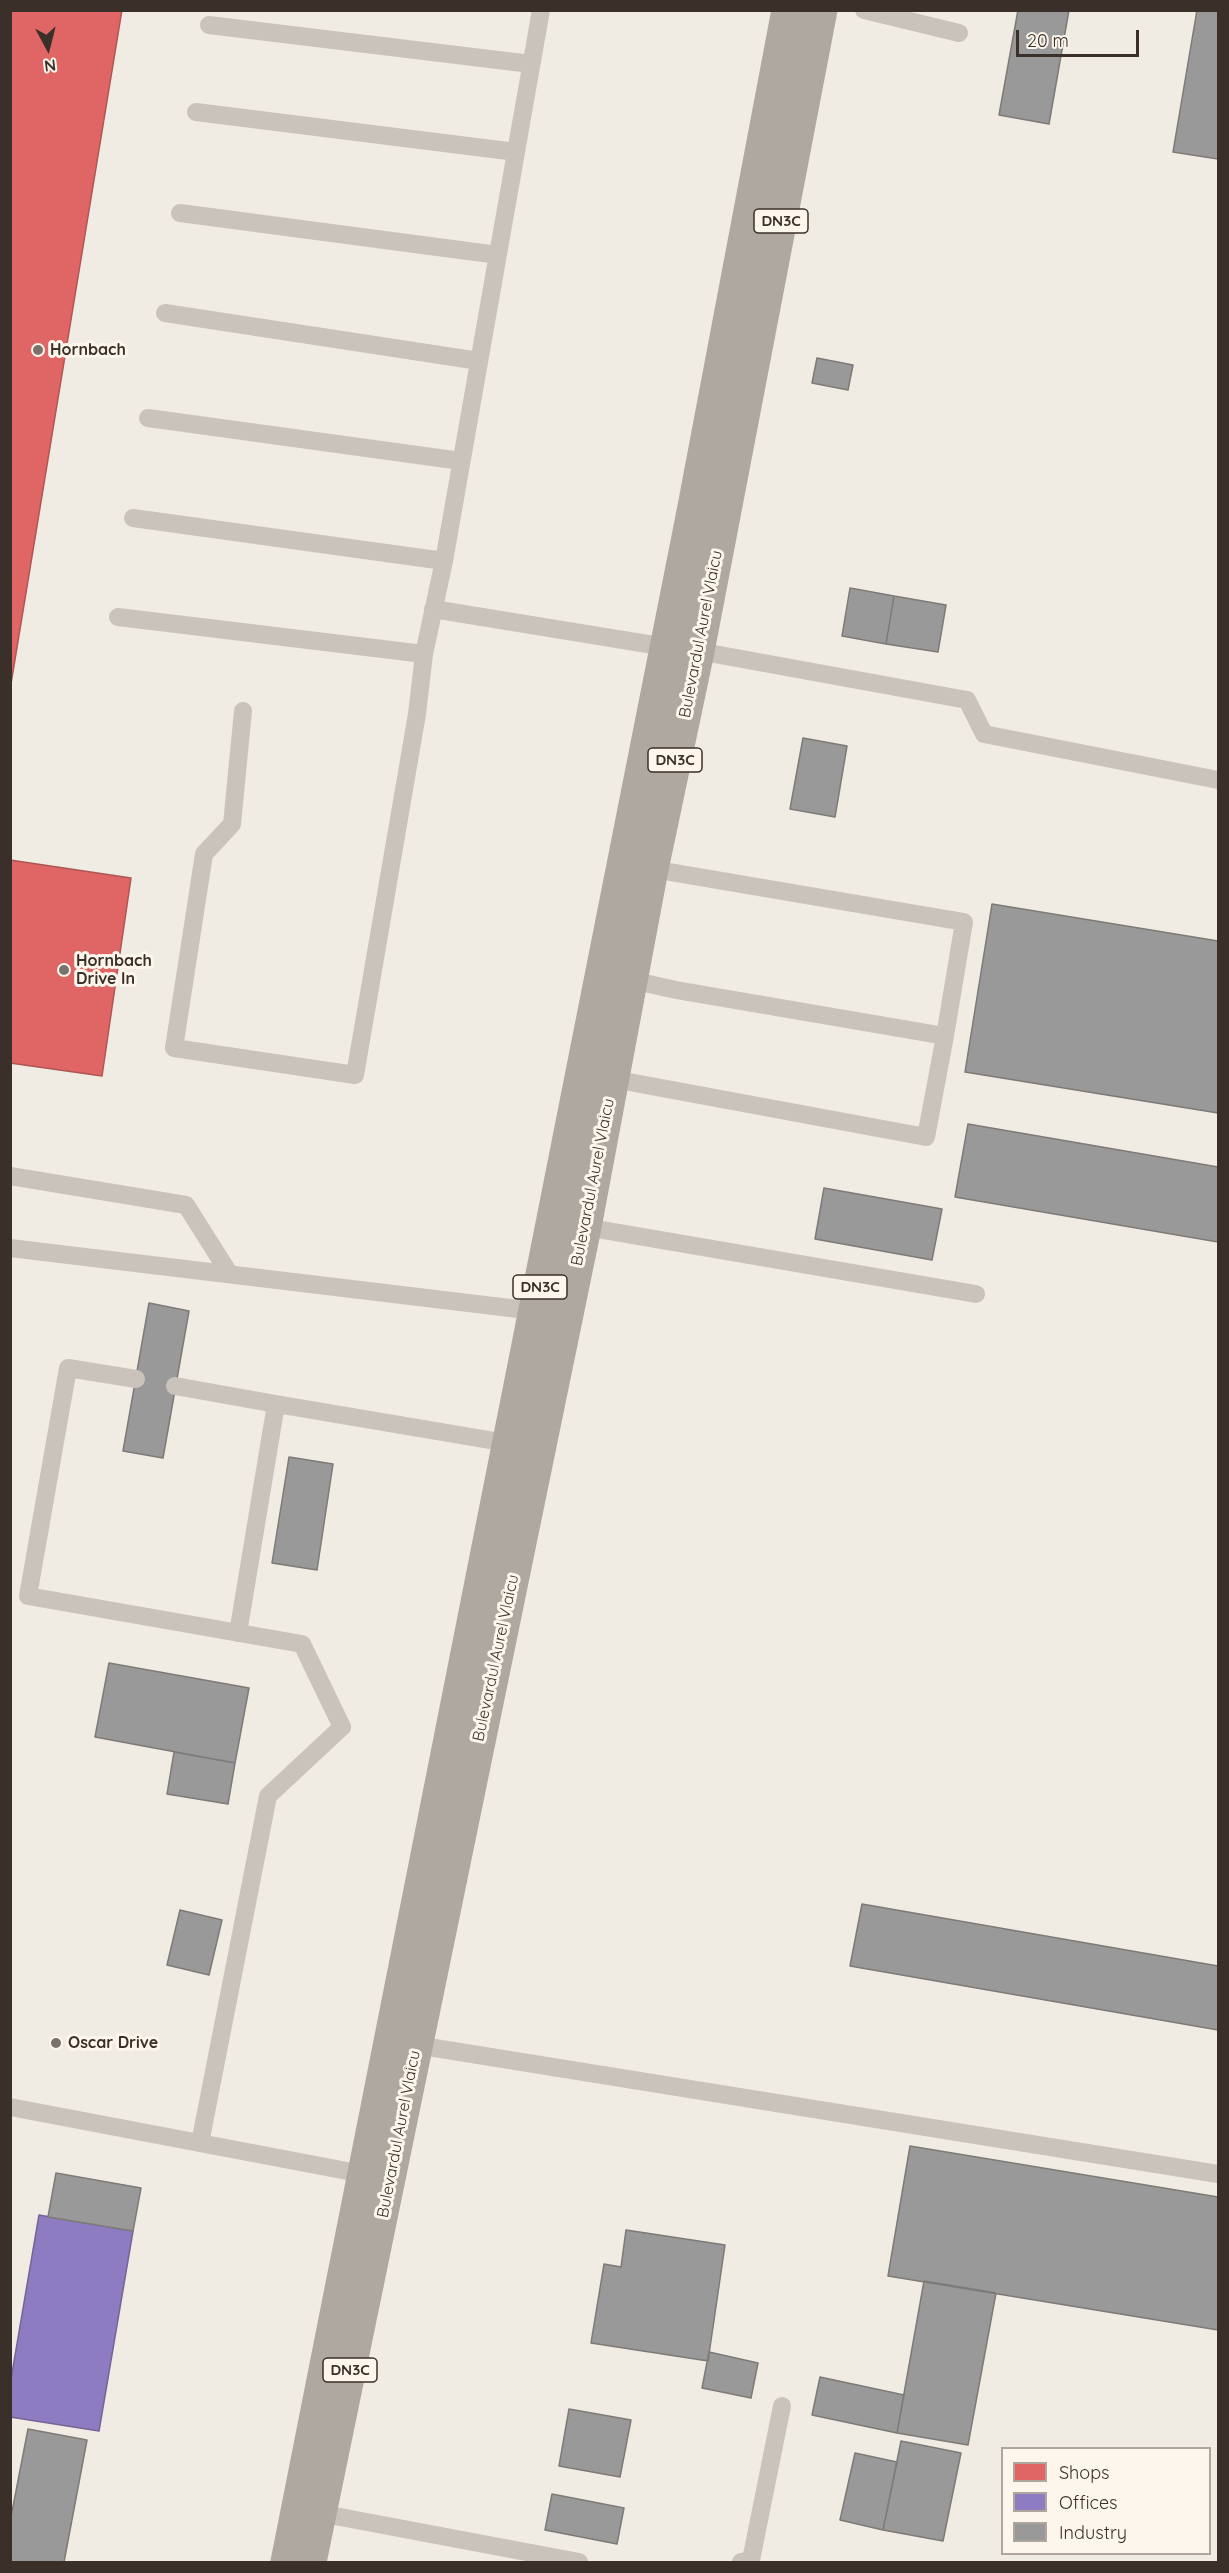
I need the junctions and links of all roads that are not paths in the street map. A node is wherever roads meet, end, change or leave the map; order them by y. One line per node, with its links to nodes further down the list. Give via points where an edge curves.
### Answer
1 (541, 10): 7 (lane)
2 (788, 10): 20 (main road, Bulevardul Aurel Vlaicu / DN3C)
3 (821, 10): 21 (main road, Bulevardul Aurel Vlaicu / DN3C)
4 (864, 10): 6 (lane)
5 (209, 25): 7 (lane)
6 (958, 33)
7 (531, 64): 9 (lane)
8 (196, 112): 9 (lane)
9 (516, 152): 11 (lane)
10 (180, 213): 11 (lane)
11 (498, 255): 13 (lane)
12 (165, 313): 13 (lane)
13 (479, 361): 15 (lane)
14 (148, 418): 15 (lane)
15 (461, 461): 17 (lane)
16 (133, 518): 17 (lane)
17 (444, 561): 18 (lane)
18 (433, 609): 20 (lane); 22 (lane)
19 (118, 617): 22 (lane)
20 (666, 647): 34 (main road, Bulevardul Aurel Vlaicu / DN3C)
21 (698, 651): 24 (lane, via 967,700 984,734); 25 (main road, Bulevardul Aurel Vlaicu / DN3C)
22 (424, 654): 23 (lane, via 355,1076 174,1048 204,854 232,824)
23 (243, 711)
24 (1218, 780)
25 (652, 869): 26 (main road, Bulevardul Aurel Vlaicu / DN3C); 27 (lane, via 964,922)
26 (631, 980): 27 (lane); 28 (main road, Bulevardul Aurel Vlaicu / DN3C)
27 (945, 1036): 28 (lane, via 926,1137)
28 (613, 1079): 30 (main road, Bulevardul Aurel Vlaicu / DN3C)
29 (10, 1176): 32 (lane, via 186,1205)
30 (585, 1227): 33 (lane); 40 (main road, Bulevardul Aurel Vlaicu / DN3C)
31 (10, 1248): 32 (lane)
32 (230, 1273): 34 (lane)
33 (976, 1294)
34 (535, 1311): 38 (main road, Bulevardul Aurel Vlaicu / DN3C)
35 (136, 1379): 39 (lane, via 68,1368 28,1596)
36 (175, 1386): 37 (lane)
37 (276, 1404): 38 (lane); 39 (lane)
38 (507, 1443): 43 (main road, Bulevardul Aurel Vlaicu / DN3C)
39 (238, 1633): 42 (lane, via 302,1644 342,1727 268,1796)
40 (416, 2045): 44 (lane); 46 (main road, Bulevardul Aurel Vlaicu / DN3C)
41 (10, 2107): 42 (lane)
42 (200, 2143): 43 (lane)
43 (363, 2174): 47 (main road, Bulevardul Aurel Vlaicu / DN3C)
44 (1218, 2174)
45 (782, 2406): 50 (lane, via 751,2560)
46 (319, 2513): 48 (main road, Bulevardul Aurel Vlaicu / DN3C); 49 (lane)
47 (287, 2562)
48 (310, 2562)
49 (579, 2562)
50 (741, 2562)

